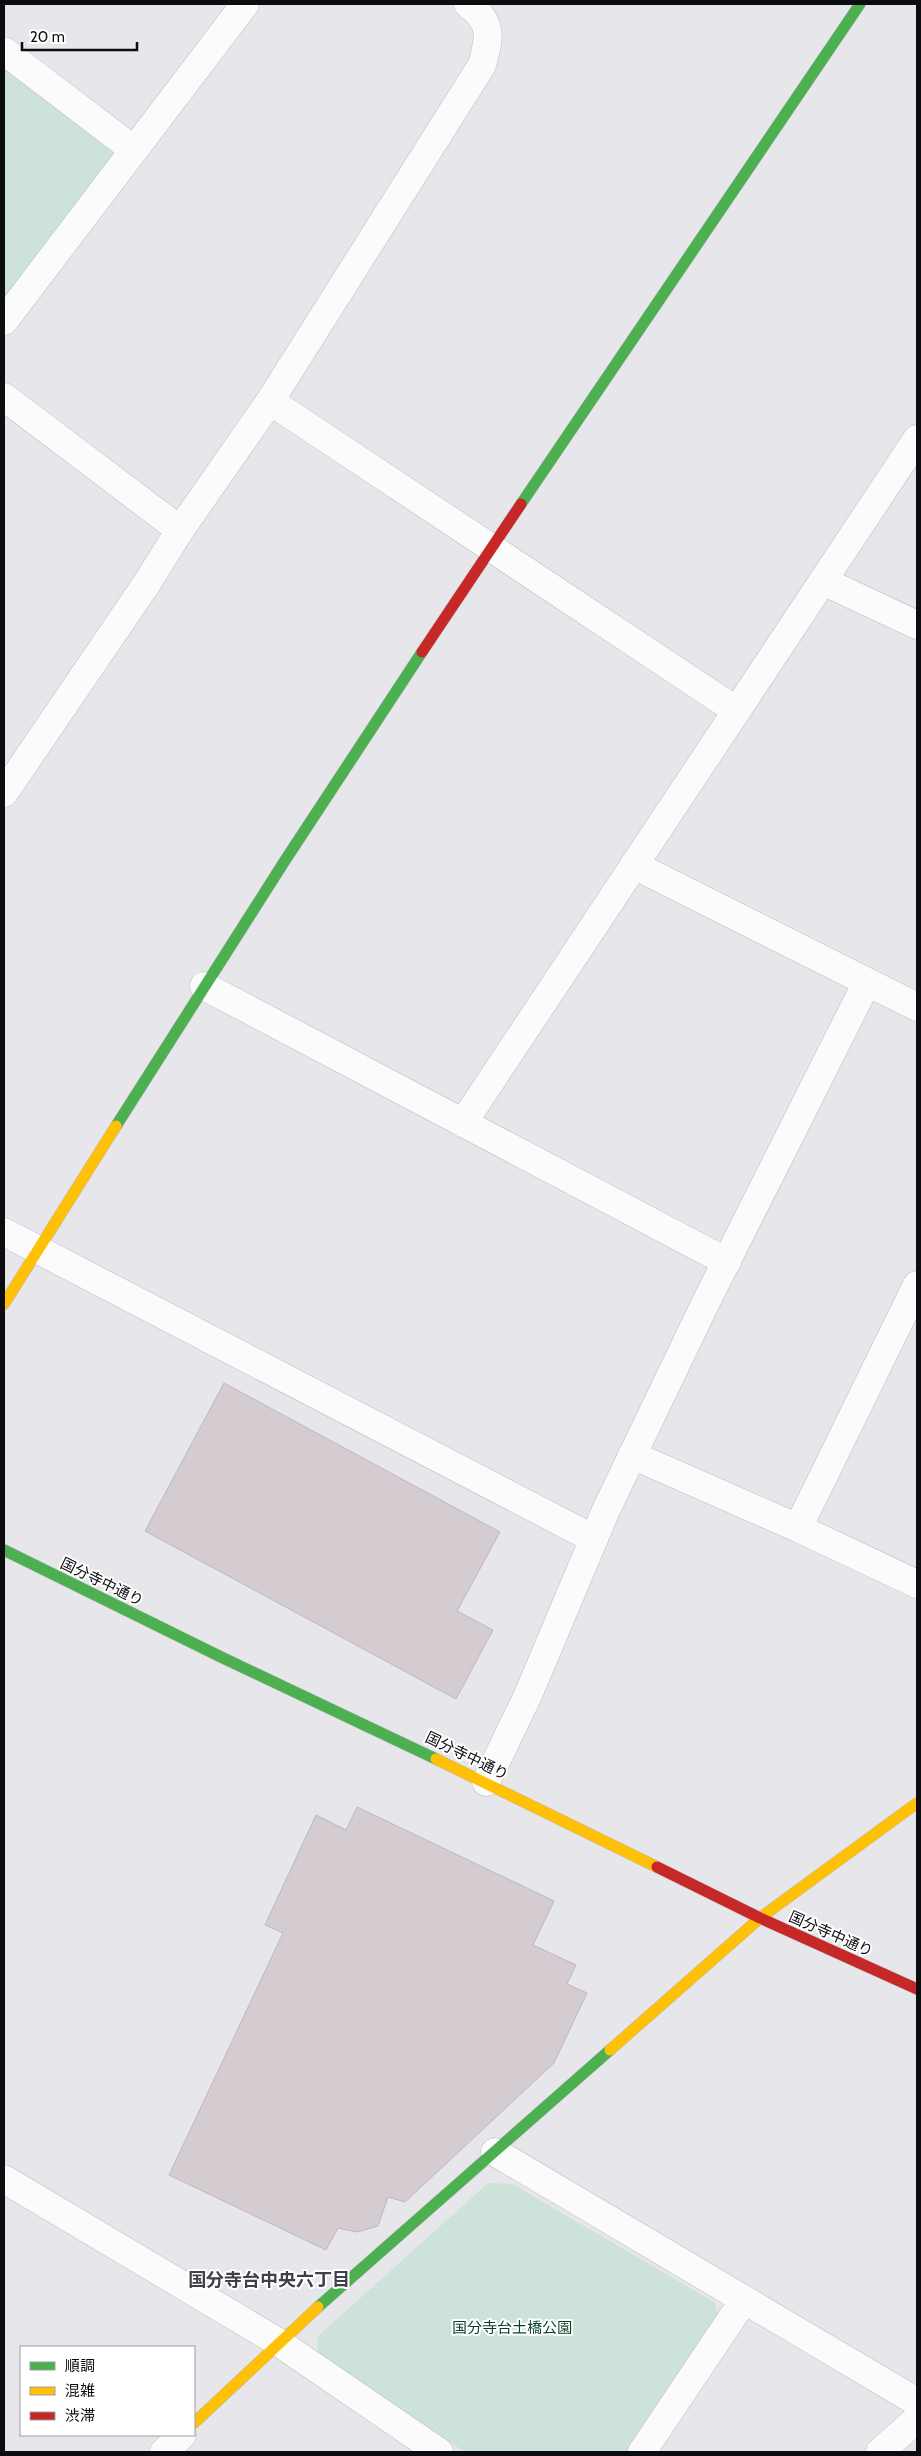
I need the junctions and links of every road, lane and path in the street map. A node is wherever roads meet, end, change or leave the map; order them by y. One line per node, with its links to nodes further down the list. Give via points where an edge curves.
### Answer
1 (245, 4): 5 (street)
2 (468, 4): 8 (street, via 481,14 489,37 482,64)
3 (860, 4): 11 (street)
4 (4, 51): 5 (street)
5 (134, 150): 6 (street)
6 (4, 321)
7 (4, 397): 10 (street)
8 (270, 401): 10 (street); 11 (street)
9 (917, 439): 12 (street)
10 (180, 530): 15 (street)
11 (492, 548): 14 (street); 18 (street)
12 (823, 581): 13 (street); 14 (street)
13 (917, 625)
14 (737, 711): 16 (street)
15 (4, 793)
16 (634, 865): 17 (street); 20 (street)
17 (867, 982): 19 (street); 23 (street)
18 (204, 986): 20 (street); 22 (street)
19 (917, 1007)
20 (463, 1123): 23 (street)
21 (4, 1232): 22 (street)
22 (39, 1251): 25 (street); 28 (street)
23 (727, 1262): 26 (street)
24 (917, 1285): 27 (street)
25 (4, 1304)
26 (632, 1455): 27 (street); 28 (street)
27 (798, 1528): 30 (street)
28 (594, 1538): 31 (street, via 528,1694)
29 (4, 1550): 31 (street, 国分寺中通り)
30 (917, 1584)
31 (486, 1782): 33 (street, 国分寺中通り)
32 (917, 1803): 33 (street)
33 (760, 1918): 34 (street, 国分寺中通り); 35 (street)
34 (917, 1990)
35 (494, 2152): 37 (street); 38 (street)
36 (4, 2179): 38 (street)
37 (744, 2300): 39 (street); 45 (street)
38 (278, 2342): 41 (street); 44 (street)
39 (917, 2402)
40 (917, 2419): 46 (street)
41 (195, 2422)
42 (181, 2436): 43 (street)
43 (164, 2452)
44 (439, 2452)
45 (642, 2452)
46 (880, 2452)

